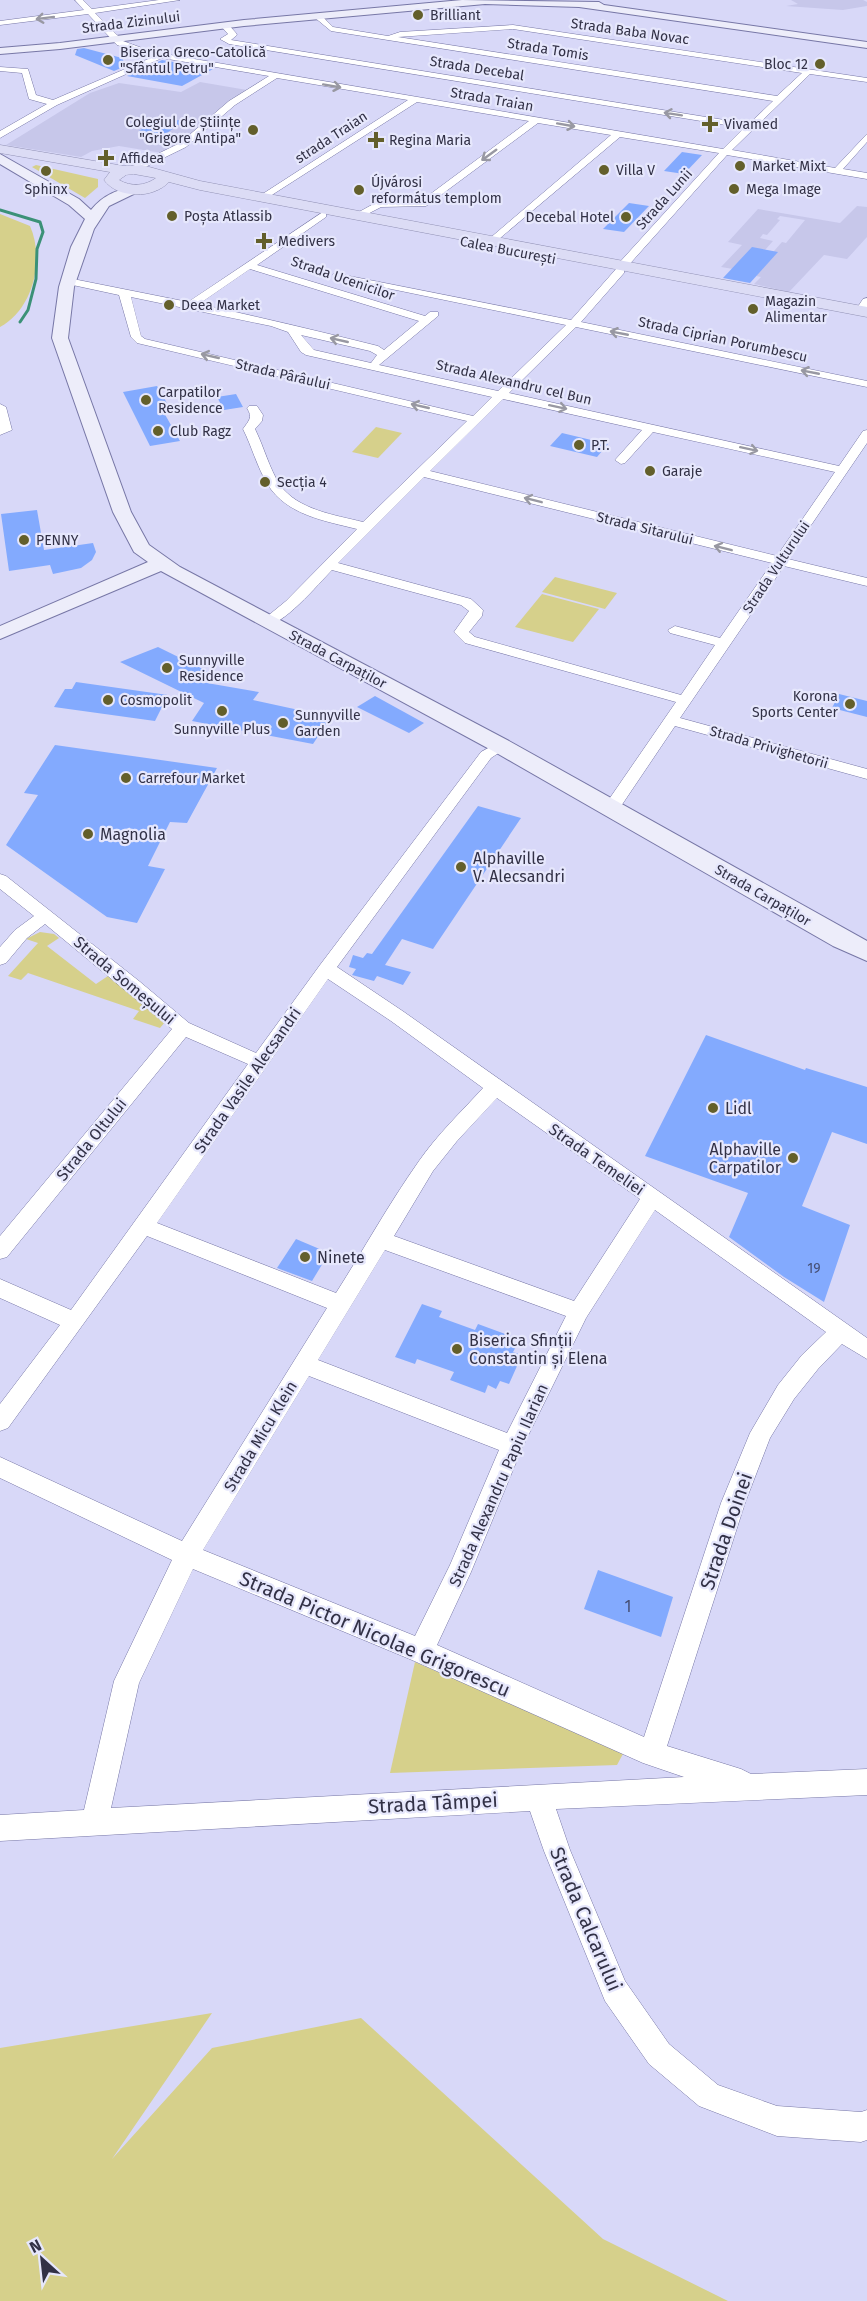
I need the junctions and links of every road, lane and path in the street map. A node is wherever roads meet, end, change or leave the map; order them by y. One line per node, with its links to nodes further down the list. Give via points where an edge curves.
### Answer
1 (79, 0): 9 (street)
2 (176, 0): 9 (street)
3 (454, 0): 14 (main road, Strada Zizinului, via 244,19)
4 (467, 0): 7 (main road)
5 (495, 0): 7 (main road); 8 (main road)
6 (608, 0): 8 (main road, via 598,5); 12 (main road, via 631,8)
7 (482, 2): 10 (main road, Strada Zizinului)
8 (574, 3): 12 (main road)
9 (91, 12): 11 (street, one-way to 11); 14 (street)
10 (318, 17): 13 (main road, Strada Zizinului); 15 (street, Strada Tomis, via 331,29)
11 (0, 22)
12 (720, 24): 16 (main road)
13 (224, 25): 14 (main road, Strada Zizinului); 27 (street, Strada Decebal, one-way to 13, via 230,42 224,39 233,35)
14 (114, 38): 17 (main road, Strada Zizinului); 18 (street, Strada Traian)
15 (389, 38): 20 (street, Strada Baba Novac, via 400,34 513,27); 23 (street, Strada Tomis)
16 (867, 45)
17 (0, 49)
18 (161, 56): 21 (street, Strada Traian); 25 (street)
19 (0, 69): 25 (street, via 25,71 32,97)
20 (807, 71): 22 (street, Strada Baba Novac); 23 (street, Strada Lunii)
21 (275, 76): 24 (street, Strada Traian, one-way to 24); 33 (street, via 232,103 196,136)
22 (867, 80)
23 (779, 99): 27 (street, Strada Lunii)
24 (414, 100): 26 (street, Strada Traian); 41 (street, strada Traian)
25 (54, 103): 29 (street)
26 (536, 120): 28 (street, Strada Traian, one-way to 28); 43 (street, one-way to 43, via 423,204 379,204)
27 (751, 127): 32 (street, Strada Lunii)
28 (618, 134): 32 (street, Strada Traian); 45 (street)
29 (0, 135)
30 (866, 139): 36 (street)
31 (0, 149): 35 (main road)
32 (725, 152): 36 (street, Strada Traian); 47 (street, Strada Lunii)
33 (166, 154): 35 (street); 37 (street)
34 (0, 157): 39 (main road); 44 (main road, via 74,202)
35 (131, 170): 37 (main road, Calea București); 39 (main road)
36 (837, 171): 38 (street, Strada Traian)
37 (160, 174): 40 (main road, via 164,178 159,183); 41 (main road, Calea București)
38 (867, 176)
39 (112, 179): 40 (main road, Calea București, via 116,185); 44 (main road, Strada Carpaților, via 94,201)
40 (142, 188): 42 (main road, Calea București, via 207,192); 44 (main road, Strada Carpaților, via 110,198)
41 (264, 197): 43 (main road, Calea București)
42 (323, 215): 46 (street); 47 (main road, Calea București)
43 (360, 216): 45 (main road, Calea București)
44 (92, 218): 49 (main road, Strada Carpaților)
45 (493, 241): 47 (main road, Calea București)
46 (249, 266): 52 (street); 54 (street, Strada Ucenicilor)
47 (621, 268): 53 (main road, Calea București); 55 (street)
48 (338, 275): 51 (street)
49 (68, 281): 50 (street); 70 (main road, Strada Carpaților, via 61,307 60,338)
50 (124, 292): 52 (street); 63 (street, Strada Pârâului, one-way to 50, via 141,341 136,337)
51 (452, 300): 54 (street); 55 (street)
52 (191, 304): 56 (street)
53 (865, 311)
54 (427, 320): 57 (street)
55 (573, 324): 59 (street, Strada Ciprian Porumbescu, one-way to 55); 60 (street)
56 (292, 330): 57 (street, one-way to 56, via 374,348); 58 (street, Strada Alexandru cel Bun, via 307,352)
57 (384, 355): 58 (street)
58 (371, 366): 60 (street, Strada Alexandru cel Bun)
59 (867, 384)
60 (501, 395): 63 (street); 64 (street, Strada Alexandru cel Bun, one-way to 64)
61 (0, 407): 65 (street, via 6,430)
62 (253, 408): 71 (street, via 256,422 249,429 281,494 298,506)
63 (477, 420): 69 (street)
64 (650, 428): 67 (street); 68 (street, Strada Alexandru cel Bun, one-way to 68)
65 (0, 431)
66 (864, 442): 68 (street, Strada Vulturului)
67 (621, 460)
68 (842, 470): 72 (street, Strada Vulturului)
69 (423, 473): 71 (street); 72 (street, Strada Sitarului, one-way to 69)
70 (122, 512): 73 (main road, Strada Carpaților, via 141,548); 78 (main road, via 122,556 116,573)
71 (366, 527): 74 (street)
72 (779, 562): 76 (street, Strada Sitarului); 82 (street, Strada Vulturului)
73 (161, 564): 75 (main road, Strada Carpaților); 77 (main road)
74 (329, 565): 79 (street); 83 (street, via 461,600 476,610 461,632 470,640)
75 (192, 582): 77 (main road, via 155,582); 79 (main road, Strada Carpaților)
76 (867, 582)
77 (102, 590): 78 (main road)
78 (65, 606): 80 (main road)
79 (269, 622): 85 (main road, Strada Carpaților)
80 (3, 628)
81 (675, 630): 82 (street)
82 (723, 644): 83 (street, Strada Vulturului)
83 (684, 700): 84 (street, Strada Vulturului)
84 (671, 720): 86 (street, Strada Privighetorii); 87 (street, Strada Vulturului)
85 (501, 746): 87 (main road, Strada Carpaților); 94 (street, Strada Vasile Alecsandri, via 486,755)
86 (867, 774)
87 (611, 808): 90 (main road, Strada Carpaților)
88 (0, 880): 89 (street, Strada Someșului)
89 (46, 915): 92 (street, via 21,934); 95 (street, Strada Someșului)
90 (842, 940): 91 (main road, Strada Carpaților); 93 (main road, Strada Carpaților)
91 (867, 952)
92 (0, 959)
93 (867, 961)
94 (326, 969): 96 (street, Strada Vasile Alecsandri); 97 (street, Strada Temeliei, via 385,1006)
95 (183, 1028): 96 (street, Strada Someșului); 101 (street, Strada Oltului)
96 (260, 1062): 99 (street, Strada Vasile Alecsandri)
97 (496, 1087): 98 (street, Strada Temeliei); 100 (street, Strada Micu Klein, via 426,1166)
98 (652, 1197): 104 (street, Strada Alexandru Papiu Ilarian); 106 (street, Strada Temeliei)
99 (143, 1226): 103 (street); 105 (street, Strada Vasile Alecsandri)
100 (379, 1239): 103 (street, Strada Micu Klein); 104 (street)
101 (0, 1251)
102 (0, 1288): 105 (street)
103 (340, 1304): 108 (street, Strada Micu Klein)
104 (579, 1312): 110 (street, Strada Alexandru Papiu Ilarian)
105 (75, 1322): 109 (street, Strada Vasile Alecsandri)
106 (841, 1331): 107 (street, Strada Temeliei); 114 (street, Strada Doinei, via 786,1392 761,1433 733,1503)
107 (867, 1350)
108 (303, 1364): 110 (street); 112 (street, Strada Micu Klein)
109 (0, 1422)
110 (512, 1445): 113 (street, Strada Alexandru Papiu Ilarian)
111 (0, 1467): 112 (street, Strada Pictor Nicolae Grigorescu)
112 (187, 1555): 113 (street, Strada Pictor Nicolae Grigorescu); 118 (street, Strada Micu Klein, via 127,1681)
113 (421, 1651): 114 (street, Strada Pictor Nicolae Grigorescu)
114 (652, 1754): 116 (street, Strada Pictor Nicolae Grigorescu)
115 (867, 1782): 116 (street, Strada Tâmpei)
116 (755, 1786): 117 (street, Strada Tâmpei)
117 (538, 1797): 118 (street, Strada Tâmpei); 120 (street, Strada Calcarului, via 615,1990 659,2054 709,2096 777,2121)
118 (95, 1821): 119 (street, Strada Tâmpei)
119 (0, 1827)
120 (867, 2125)

